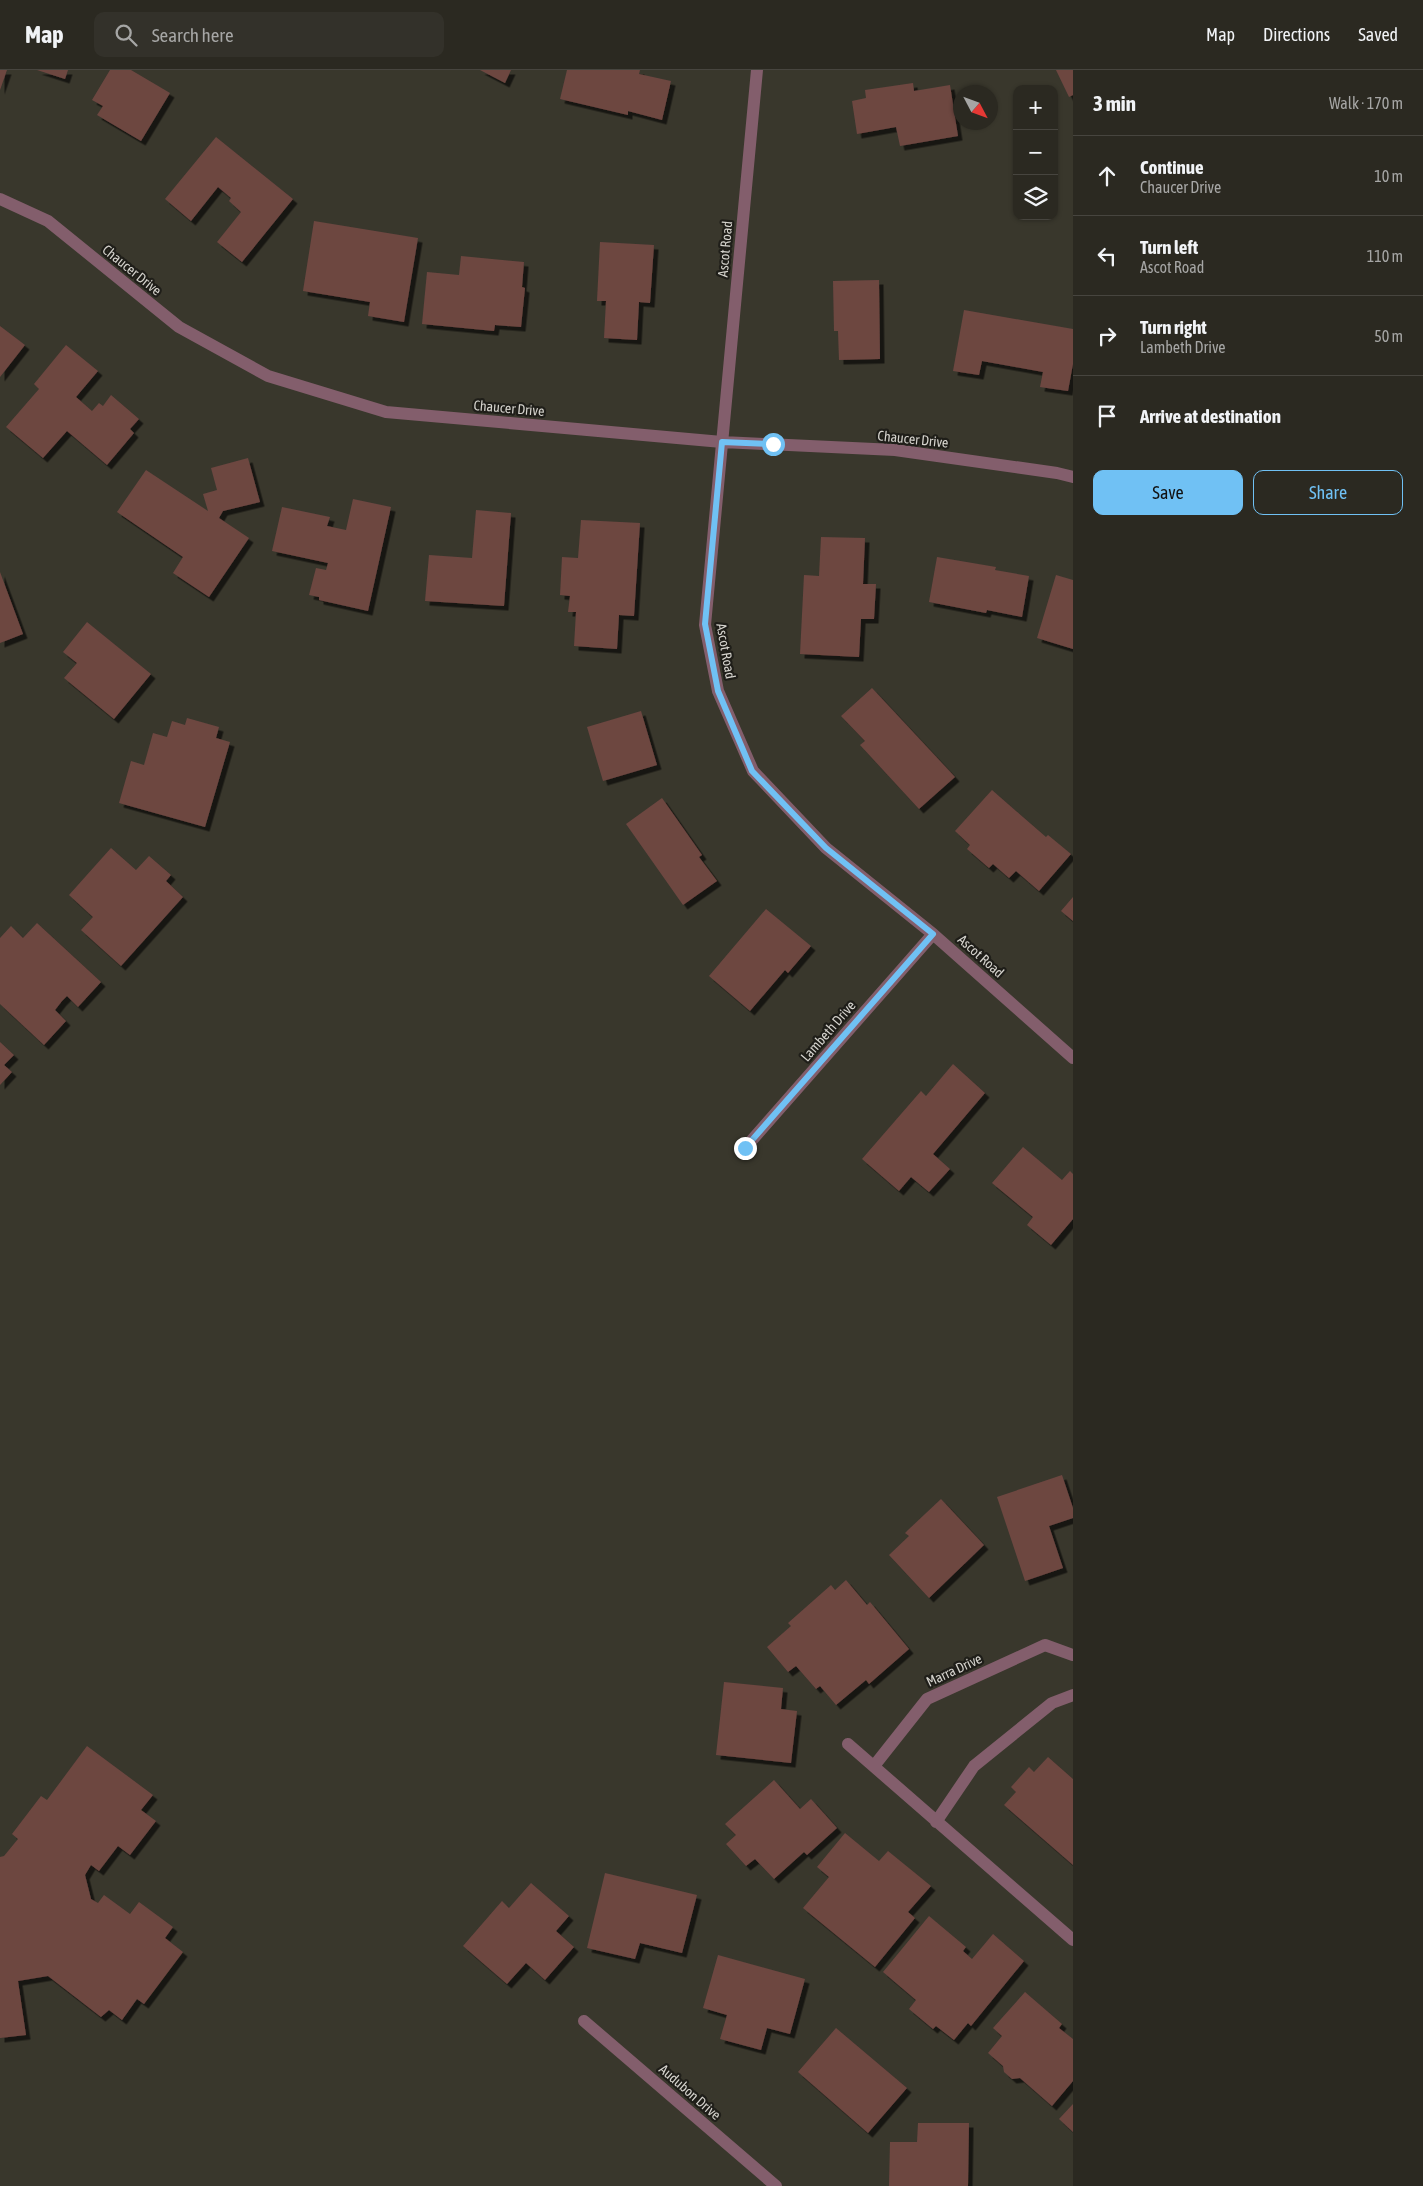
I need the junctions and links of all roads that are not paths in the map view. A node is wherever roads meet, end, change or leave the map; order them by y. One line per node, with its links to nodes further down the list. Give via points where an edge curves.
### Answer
1 (757, 70): 3 (street, Ascot Road)
2 (0, 199): 3 (street, Chaucer Drive, via 48,221 179,327 268,376 386,412)
3 (722, 442): 4 (street, Chaucer Drive, via 894,450); 5 (street, Ascot Road, via 705,624 718,691 752,771 826,848)
4 (1073, 477)
5 (933, 934): 6 (street, Ascot Road); 7 (street, Lambeth Drive)
6 (1073, 1058)
7 (745, 1148)
8 (1073, 1655): 11 (street, Marra Drive, via 1045,1645 927,1699)
9 (1073, 1695): 12 (street, via 1052,1703 974,1766)
10 (848, 1744): 11 (street)
11 (874, 1766): 12 (street)
12 (936, 1822): 13 (street)
13 (1073, 1940)
14 (584, 2021): 15 (street, Audubon Drive)
15 (776, 2186)

